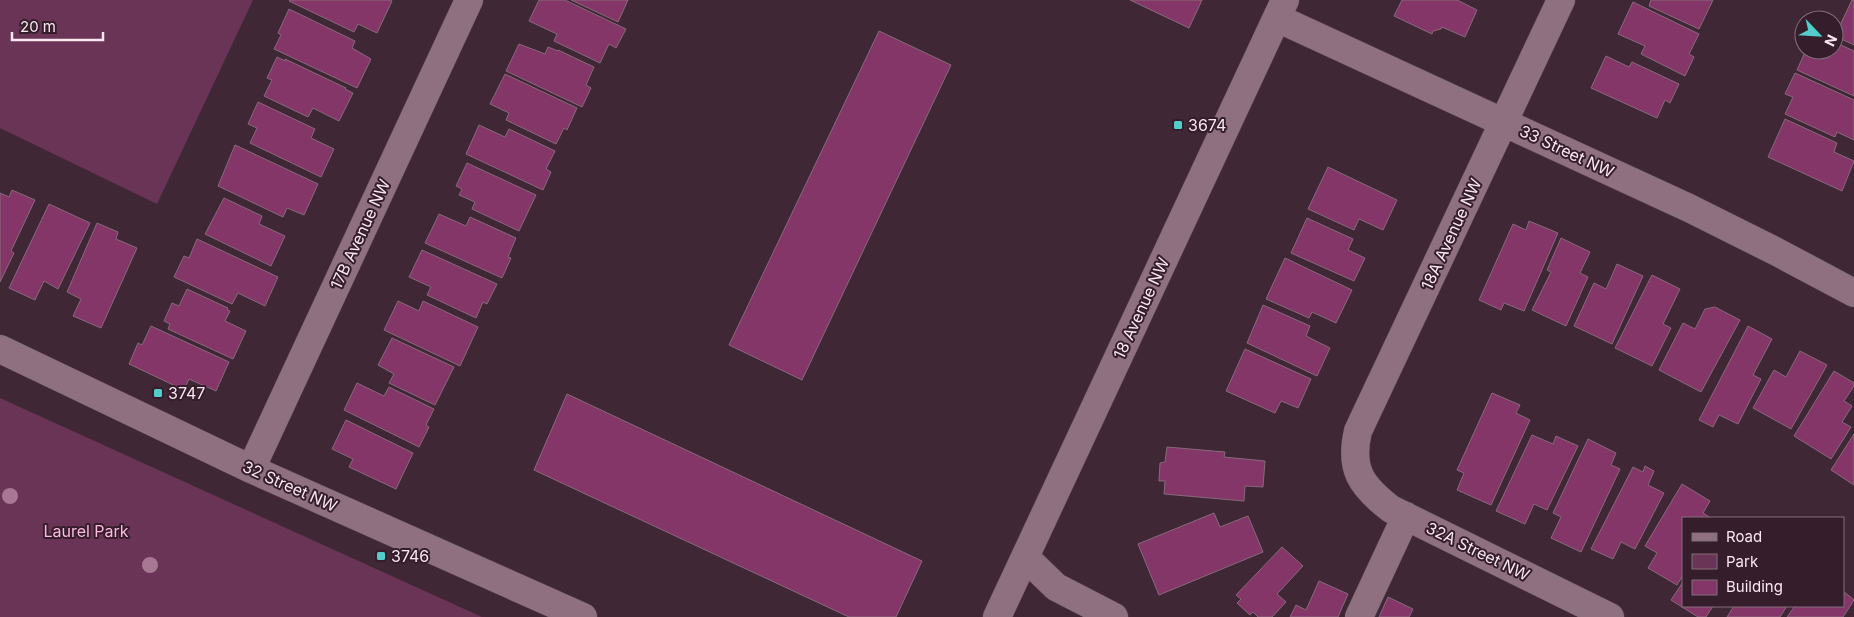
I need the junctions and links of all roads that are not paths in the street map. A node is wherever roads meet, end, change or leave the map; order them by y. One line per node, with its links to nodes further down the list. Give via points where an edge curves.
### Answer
1 (469, 0): 7 (street, 17B Avenue NW)
2 (1561, 0): 4 (street, 18A Avenue NW)
3 (1281, 9): 4 (street, 33 Street NW); 10 (street, 18 Avenue NW)
4 (1504, 121): 5 (street, 33 Street NW, via 1689,208); 8 (street, 18A Avenue NW, via 1358,430 1354,448)
5 (1854, 293)
6 (0, 349): 7 (street, 32 Street NW)
7 (251, 468): 11 (street, 32 Street NW)
8 (1357, 471): 9 (street, 32A Street NW, via 1378,499)
9 (1406, 516): 14 (street); 15 (street, 32A Street NW)
10 (1025, 557): 12 (street, 18 Avenue NW); 13 (street, via 1056,588)
11 (583, 617)
12 (997, 617)
13 (1114, 617)
14 (1359, 617)
15 (1610, 617)

